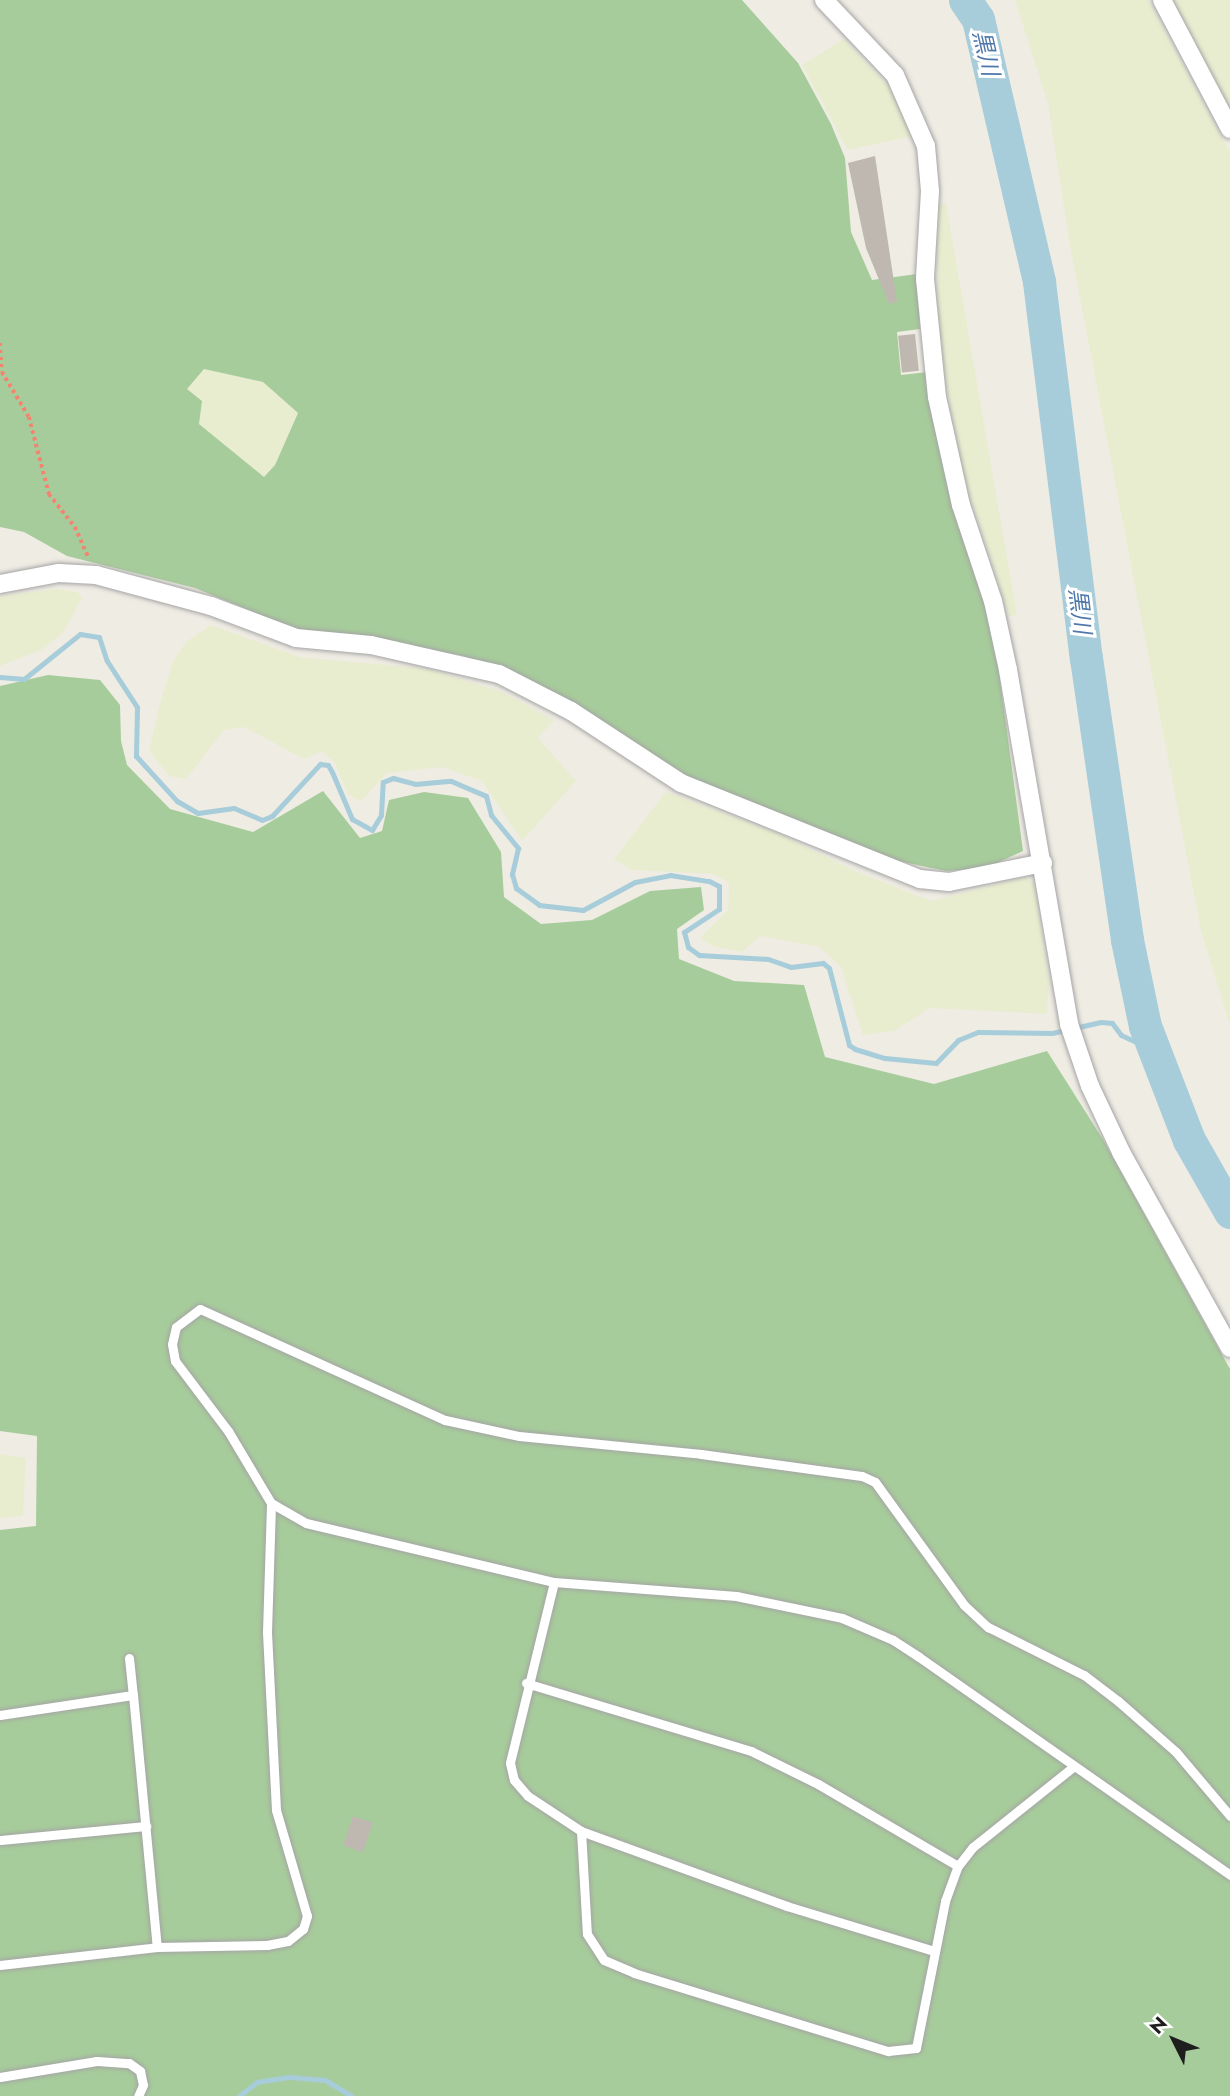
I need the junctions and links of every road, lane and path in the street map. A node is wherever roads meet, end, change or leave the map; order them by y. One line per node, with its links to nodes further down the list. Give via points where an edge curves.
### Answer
1 (824, 0): 7 (street, via 895,75 926,146 930,191 925,279 937,397 961,505 993,601)
2 (1162, 0): 3 (street)
3 (1230, 129)
4 (0, 343): 5 (path, via 2,372 29,416 49,494 75,527)
5 (96, 575): 6 (street, via 59,573); 7 (street, via 211,606 296,638 371,645 499,674 571,711 681,783 920,878 949,882)
6 (0, 584)
7 (1042, 863): 8 (street, via 1069,1024 1090,1086 1122,1154)
8 (1230, 1348)
9 (271, 1503): 10 (lane, via 306,1523); 16 (lane, via 228,1431 175,1361 176,1327 200,1309 445,1420 519,1436 862,1476 886,1492 964,1605 988,1627 1084,1675 1110,1695 1176,1752); 22 (lane, via 267,1632 276,1810 307,1916 303,1929 288,1941)
10 (554, 1582): 12 (lane); 15 (lane, via 736,1597 842,1618 893,1640)
11 (129, 1658): 13 (lane)
12 (526, 1683): 18 (lane, via 512,1744 514,1780 549,1813); 20 (lane, via 751,1751 818,1784)
13 (132, 1695): 14 (lane); 17 (lane)
14 (0, 1715)
15 (1073, 1767): 20 (lane, via 973,1847); 21 (lane)
16 (1230, 1816)
17 (146, 1826): 19 (lane); 22 (lane)
18 (581, 1831): 23 (lane, via 787,1906); 23 (lane, via 582,1900 593,1946 604,1960 668,1984 904,2052 916,2048 920,2038)
19 (0, 1840)
20 (958, 1866): 23 (lane)
21 (1230, 1875)
22 (157, 1947): 24 (lane)
23 (934, 1951)
24 (0, 1965)
25 (0, 2077): 26 (lane, via 97,2061 129,2063 140,2071 143,2085)
26 (138, 2096)

